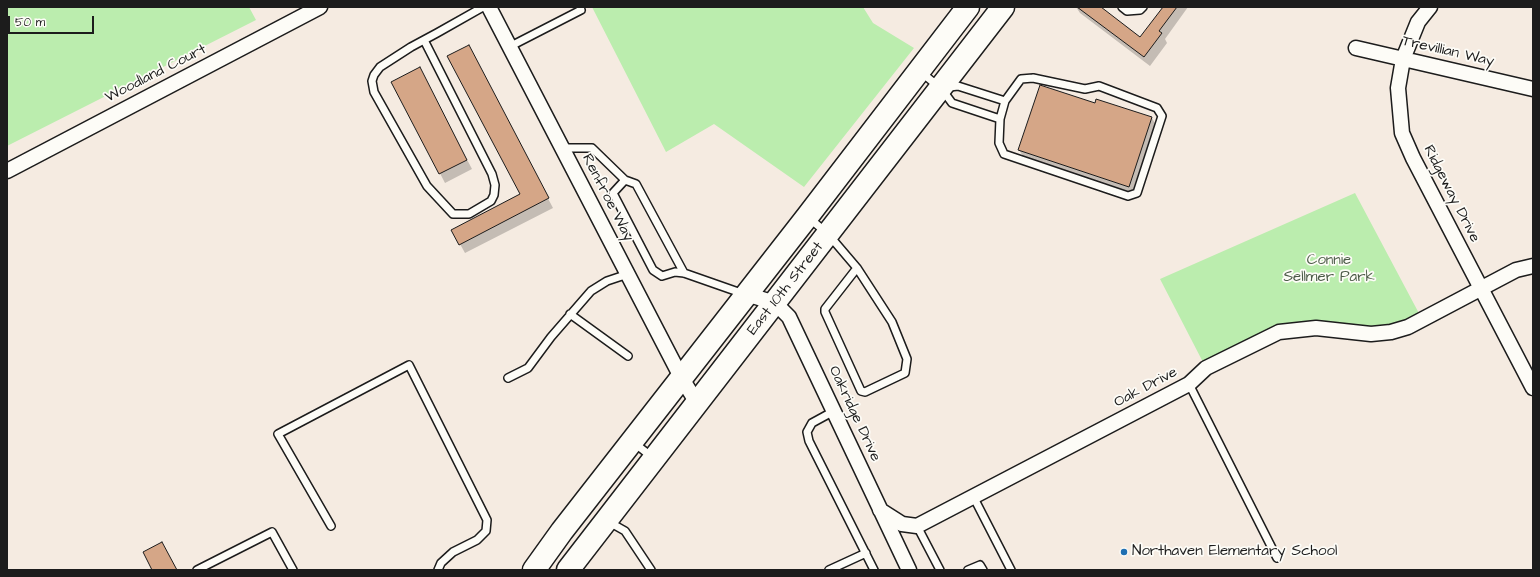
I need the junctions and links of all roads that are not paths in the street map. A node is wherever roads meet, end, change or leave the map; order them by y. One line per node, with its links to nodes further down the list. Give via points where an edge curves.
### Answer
1 (320, 7): 20 (street, Woodland Court)
2 (483, 7): 10 (lane)
3 (489, 7): 11 (street, Renfroe Way)
4 (580, 7): 11 (lane, via 581,10)
5 (968, 7): 14 (main road, East 10th Street)
6 (1003, 7): 15 (main road, East 10th Street)
7 (1122, 7): 8 (lane, via 1127,11 1140,10)
8 (1143, 7)
9 (1430, 7): 13 (street, Ridgeway Drive, via 1418,22)
10 (424, 40): 10 (lane, via 380,66 372,81 374,92 427,186 454,214 469,214 491,201 495,185 492,174)
11 (510, 47): 19 (street, Renfroe Way)
12 (1356, 48): 13 (street, Trevillian Way)
13 (1404, 59): 16 (street, Trevillian Way); 28 (street, Ridgeway Drive, via 1398,88 1402,133)
14 (919, 71): 15 (lane); 22 (main road, East 10th Street)
15 (941, 88): 17 (lane, via 958,86); 18 (lane, via 952,103); 23 (main road, East 10th Street)
16 (1533, 89)
17 (1005, 101): 18 (lane); 18 (lane, via 1021,79 1033,78 1085,89 1099,86 1157,108 1162,116 1137,193 1128,196 1004,154 999,143)
18 (1000, 119)
19 (562, 148): 21 (lane, via 592,148); 27 (street, Renfroe Way)
20 (7, 171)
21 (625, 180): 26 (lane, via 636,184); 26 (lane, via 614,193 653,270 662,276 675,272)
22 (807, 217): 23 (lane); 29 (main road, East 10th Street)
23 (828, 234): 25 (lane); 30 (main road, East 10th Street)
24 (1533, 266): 28 (street, Oak Drive, via 1516,270)
25 (857, 268): 25 (lane, via 825,312 861,391 864,392 905,373 907,359 892,322)
26 (684, 273): 29 (lane)
27 (628, 274): 31 (lane, via 591,291); 33 (street, Renfroe Way)
28 (1480, 288): 35 (street, Oak Drive, via 1408,327 1391,332 1371,334 1316,328 1279,332 1206,368); 36 (street, Ridgeway Drive)
29 (746, 294): 30 (street, Oakridge Drive); 33 (main road, East 10th Street)
30 (775, 303): 37 (main road, East 10th Street); 38 (street, Oakridge Drive, via 789,317)
31 (570, 314): 32 (lane); 34 (lane, via 528,368)
32 (628, 356)
33 (681, 377): 37 (street, Renfroe Way); 39 (main road, East 10th Street)
34 (508, 378)
35 (1189, 384): 41 (street, Oak Drive); 47 (lane)
36 (1533, 388)
37 (697, 402): 40 (main road, East 10th Street)
38 (834, 411): 42 (street, Oakridge Drive); 46 (lane, via 812,423 807,432 809,442)
39 (631, 441): 40 (lane); 51 (main road, East 10th Street)
40 (654, 458): 43 (main road, East 10th Street)
41 (974, 498): 45 (street, Oak Drive); 60 (lane)
42 (880, 510): 45 (street, via 902,524); 56 (street, Oakridge Drive)
43 (605, 520): 52 (main road, East 10th Street); 53 (lane, via 625,531)
44 (331, 526): 50 (lane, via 278,434 409,365 487,520 486,531 477,540 453,552 441,563)
45 (916, 526): 57 (lane)
46 (866, 552): 54 (lane); 55 (lane)
47 (1277, 558)
48 (197, 570): 49 (lane, via 272,532)
49 (293, 570)
50 (438, 570)
51 (534, 570)
52 (568, 570)
53 (652, 570)
54 (829, 570)
55 (874, 570)
56 (909, 570)
57 (940, 570)
58 (968, 570): 59 (lane, via 980,565)
59 (983, 570)
60 (1011, 570)

